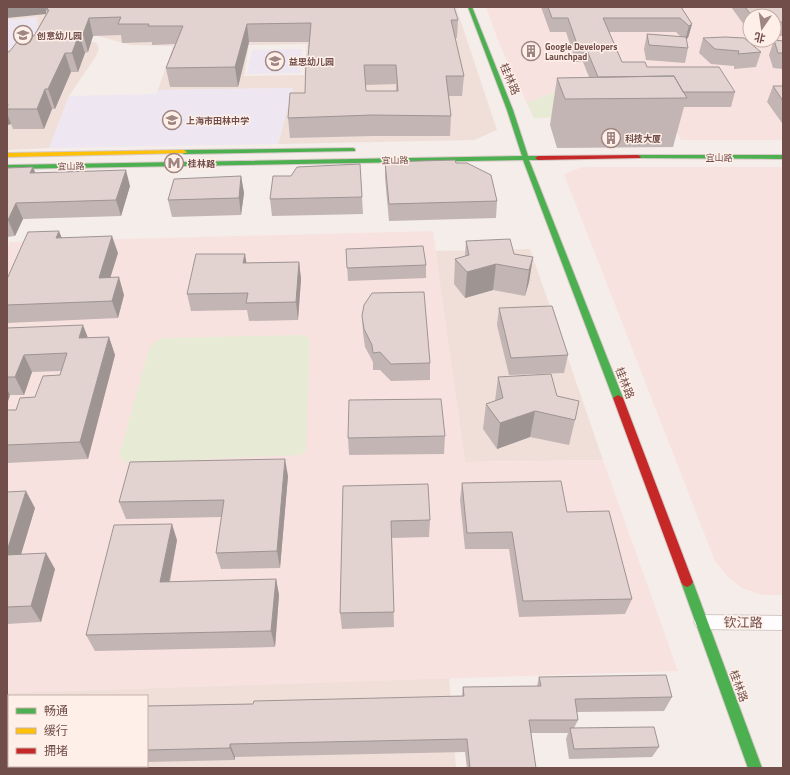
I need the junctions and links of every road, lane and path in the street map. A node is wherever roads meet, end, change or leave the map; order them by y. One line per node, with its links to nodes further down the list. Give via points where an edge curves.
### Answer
1 (470, 7): 4 (main road, 桂林路)
2 (783, 149): 4 (main road, 宜山路)
3 (364, 150): 5 (main road, 宜山路)
4 (526, 150): 6 (main road, 宜山路); 7 (main road, 宜山路, via 260,164); 8 (main road, 桂林路)
5 (7, 155)
6 (783, 157)
7 (7, 167)
8 (702, 622): 9 (street, 钦江路); 10 (main road, 桂林路)
9 (783, 623)
10 (756, 768)

